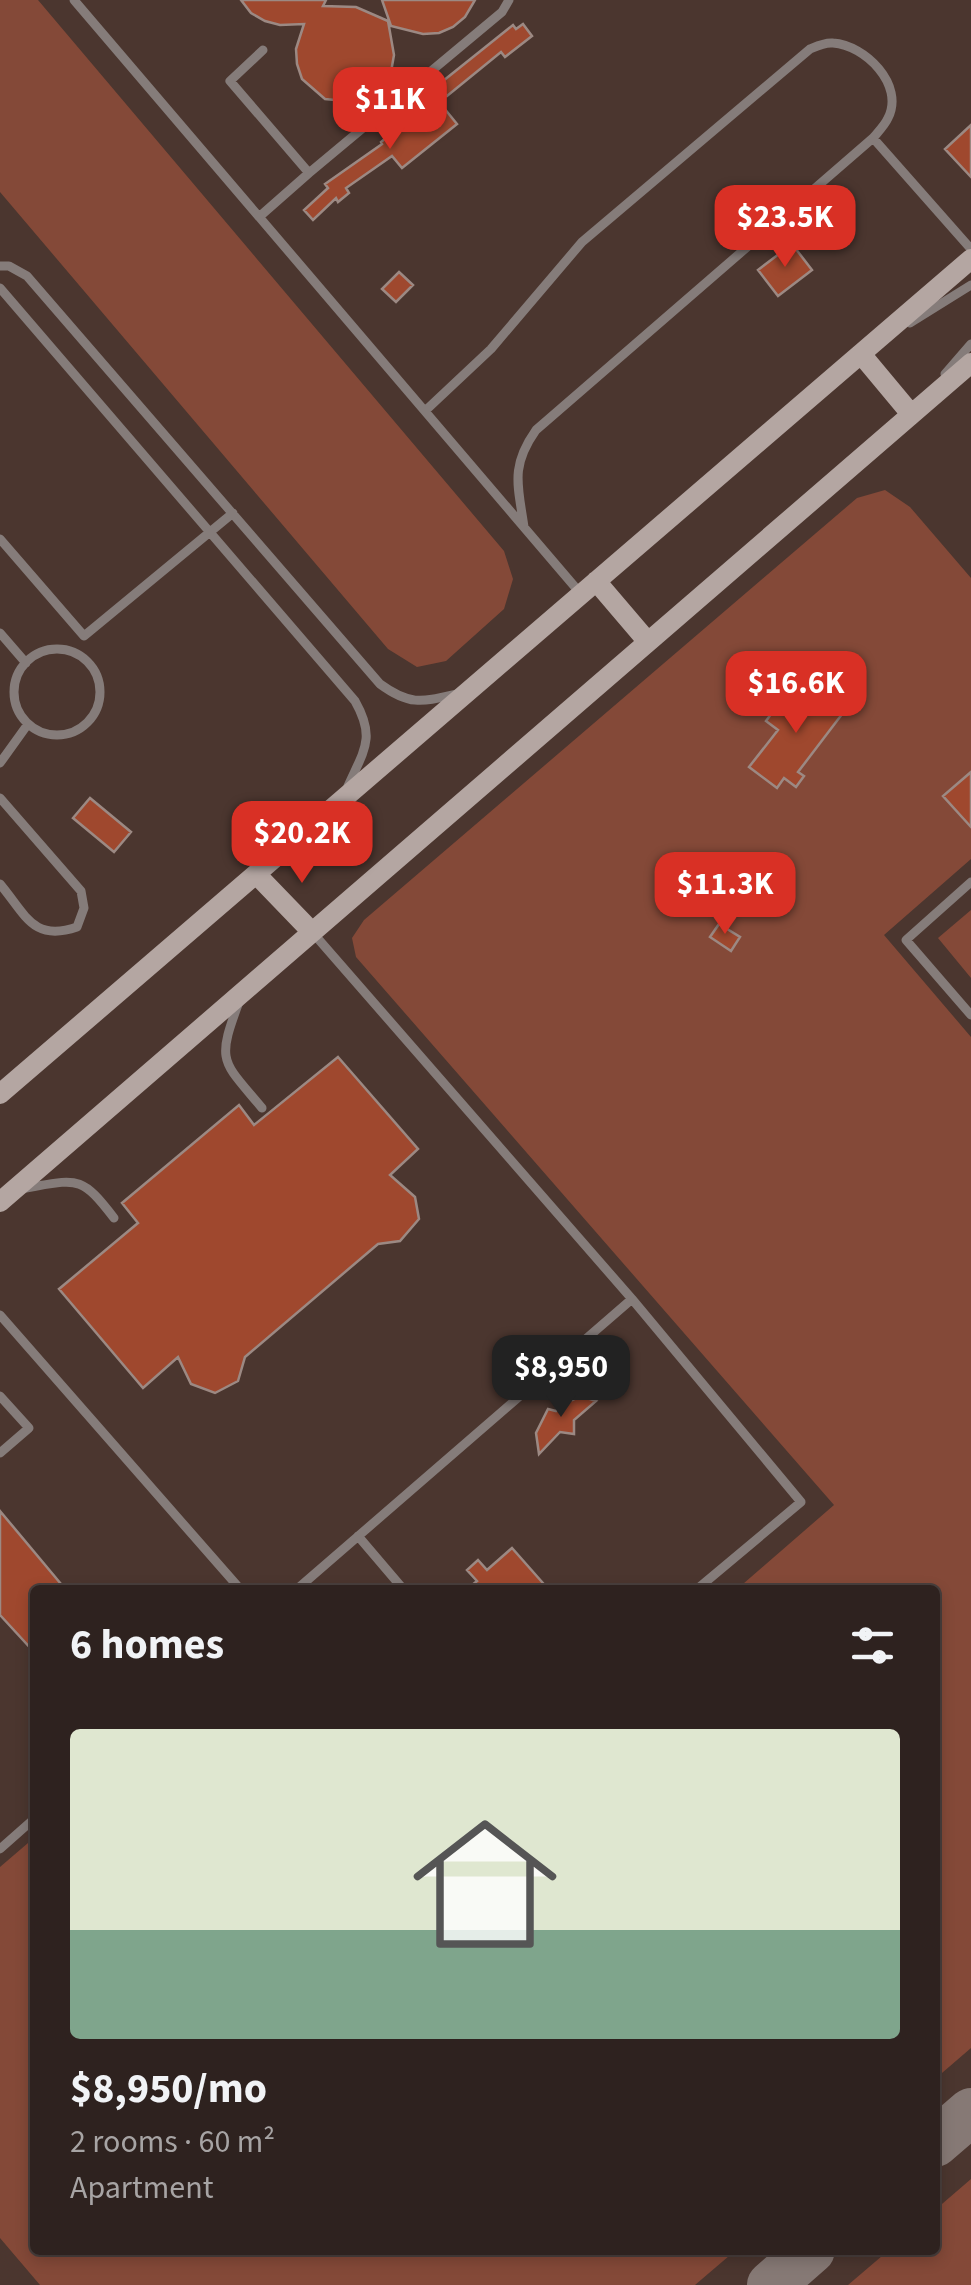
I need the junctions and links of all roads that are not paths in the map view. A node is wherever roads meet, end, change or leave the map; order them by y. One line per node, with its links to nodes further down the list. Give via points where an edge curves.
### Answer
1 (74, 0): 6 (lane)
2 (509, 0): 5 (lane)
3 (263, 50): 5 (lane, via 230,81)
4 (874, 138): 7 (lane); 15 (lane, via 890,116 886,77 849,46 810,48 582,242 492,349); 18 (lane, via 536,430 521,452 517,476)
5 (309, 172): 6 (lane)
6 (259, 217): 15 (lane)
7 (971, 250)
8 (971, 259): 13 (street)
9 (0, 266): 17 (lane, via 28,276)
10 (971, 284): 13 (lane)
11 (0, 288): 19 (lane)
12 (971, 344): 16 (lane)
13 (861, 354): 16 (street); 21 (street)
14 (971, 363): 16 (street)
15 (424, 411): 18 (lane)
16 (911, 414): 24 (street)
17 (234, 514): 19 (lane); 27 (lane, via 380,684 399,698 422,702)
18 (524, 527): 21 (lane)
19 (210, 532): 23 (lane); 31 (lane, via 367,721 368,741)
20 (0, 540): 23 (lane)
21 (588, 588): 24 (street); 27 (street)
22 (0, 633): 26 (lane)
23 (84, 636): 25 (lane)
24 (648, 642): 35 (street)
25 (80, 656): 26 (lane, via 52,650); 28 (lane, via 98,679 97,708 89,720 66,734)
26 (26, 663): 28 (lane, via 15,701)
27 (469, 691): 31 (street)
28 (28, 724): 29 (lane)
29 (0, 762)
30 (0, 798): 34 (lane, via 81,891 77,927 55,934 36,927)
31 (342, 800): 32 (street)
32 (256, 874): 35 (street); 38 (street)
33 (971, 882): 37 (lane, via 906,940)
34 (0, 884)
35 (312, 932): 36 (street); 42 (lane)
36 (243, 992): 39 (lane, via 224,1044 225,1063); 40 (street)
37 (971, 1015)
38 (0, 1094)
39 (262, 1108)
40 (7, 1196): 41 (lane, via 66,1180 86,1184)
41 (114, 1218)
42 (632, 1299): 46 (lane); 50 (lane, via 801,1502)
43 (0, 1314): 47 (lane)
44 (0, 1396): 45 (lane, via 29,1428)
45 (0, 1454)
46 (358, 1536): 48 (lane); 49 (lane)
47 (238, 1585)
48 (302, 1585)
49 (400, 1585)
50 (702, 1585)
51 (30, 1822): 52 (lane)
52 (0, 1849)

